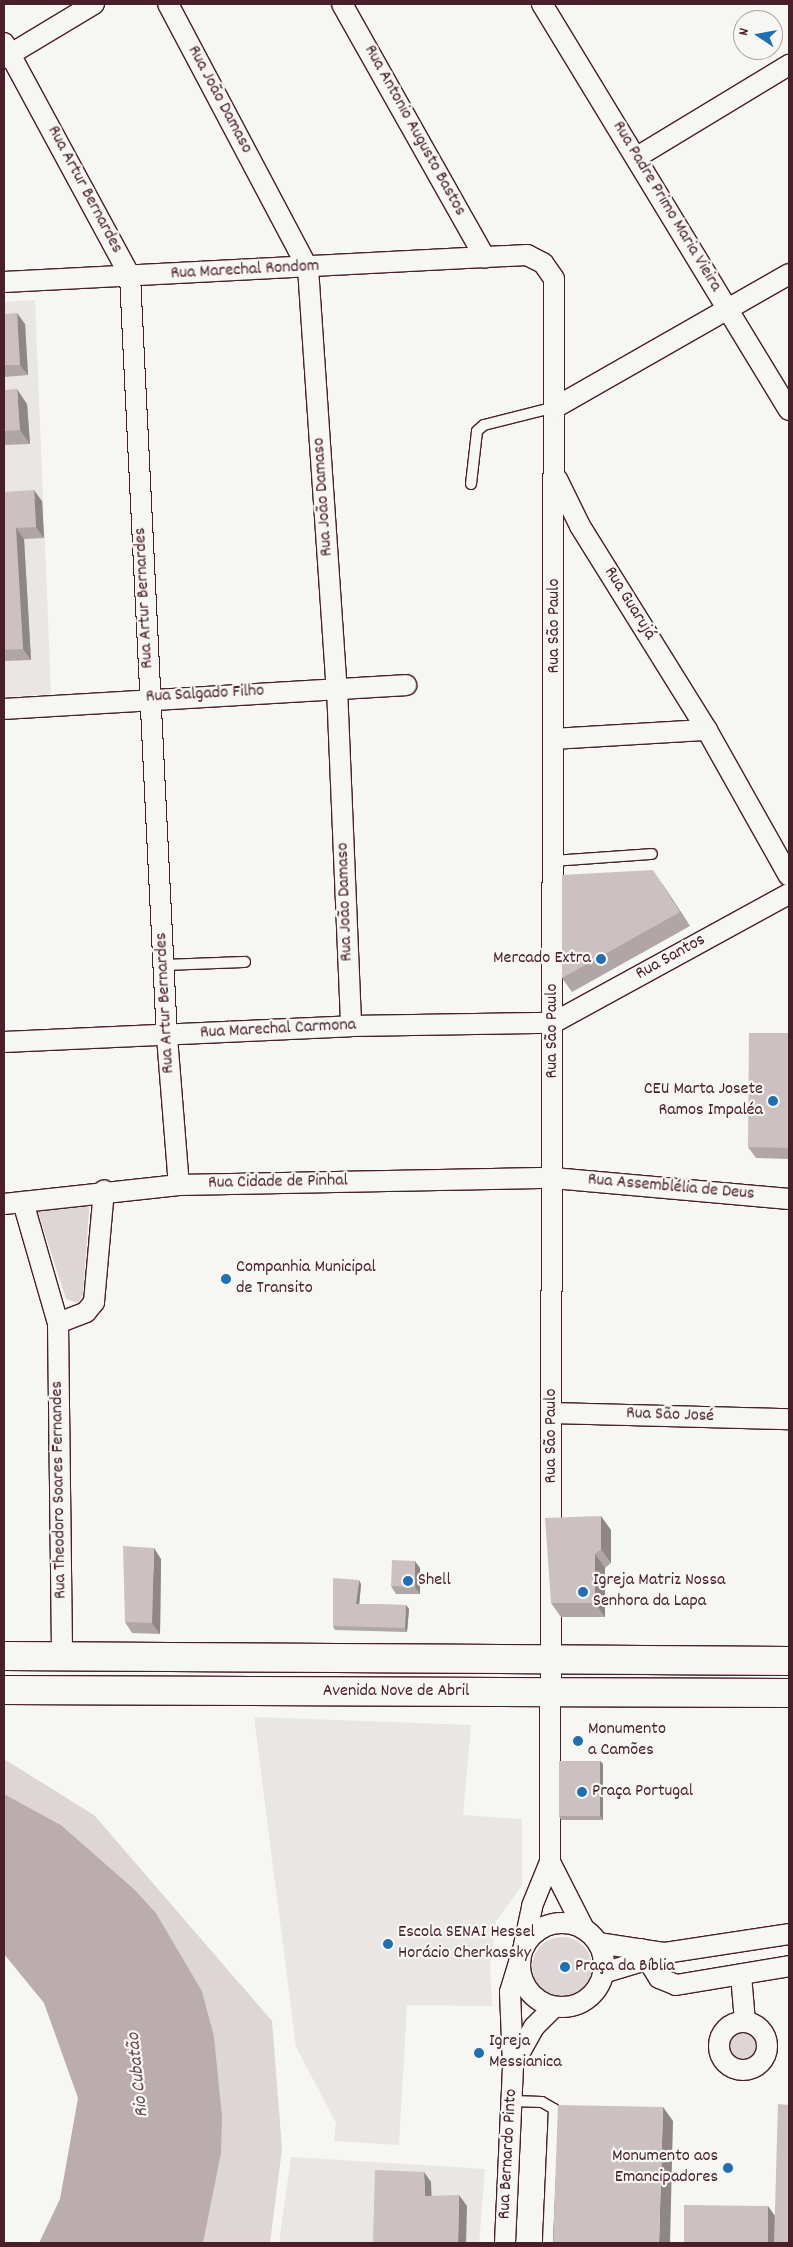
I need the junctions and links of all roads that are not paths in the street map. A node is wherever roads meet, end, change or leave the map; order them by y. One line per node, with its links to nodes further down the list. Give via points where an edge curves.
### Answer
1 (94, 4): 5 (street)
2 (168, 4): 9 (street, Rua João Damaso)
3 (342, 4): 8 (street, Rua Antonio Augusto Bastos)
4 (547, 5): 7 (street, Rua Padre Primo Maria Vieira)
5 (6, 51): 11 (street, Rua Artur Bernardes)
6 (789, 65): 7 (street)
7 (637, 157): 13 (street, Rua Padre Primo Maria Vieira)
8 (485, 258): 9 (street, Rua Marechal Rondom); 14 (street, Rua São Paulo, via 528,255 549,269 556,288)
9 (308, 268): 11 (street, Rua Marechal Rondom); 19 (street, Rua João Damaso)
10 (789, 274): 13 (street)
11 (130, 276): 12 (street, Rua Marechal Rondom); 20 (street, Rua Artur Bernardes)
12 (4, 282)
13 (729, 312): 14 (street); 15 (street, Rua Padre Primo Maria Vieira)
14 (556, 407): 16 (street, Rua São Paulo); 17 (lane, via 484,425 477,431)
15 (789, 410)
16 (555, 475): 22 (street, Rua Guarujá, via 580,526); 23 (street, Rua São Paulo)
17 (471, 484)
18 (406, 685): 19 (street, Rua Salgado Filho)
19 (337, 688): 20 (street, Rua Salgado Filho); 31 (street, Rua João Damaso)
20 (150, 698): 21 (street, Rua Salgado Filho); 29 (street, Rua Artur Bernardes)
21 (4, 709)
22 (707, 730): 23 (street); 26 (street, Rua Guarujá)
23 (554, 739): 25 (street, Rua São Paulo)
24 (652, 854): 25 (lane)
25 (554, 861): 30 (street, Rua São Paulo)
26 (789, 876)
27 (789, 894): 30 (street, Rua Santos)
28 (245, 962): 29 (lane)
29 (163, 965): 32 (street, Rua Artur Bernardes)
30 (553, 1023): 31 (street, Rua Marechal Carmona); 34 (street, Rua São Paulo)
31 (351, 1026): 32 (street, Rua Marechal Carmona)
32 (167, 1036): 33 (street, Rua Marechal Carmona); 35 (street, Rua Artur Bernardes)
33 (4, 1042)
34 (553, 1178): 35 (street, Rua Cidade de Pinhal); 37 (street, Rua Assemblélia de Deus); 40 (street, Rua São Paulo)
35 (179, 1185): 36 (street, Rua Cidade de Pinhal)
36 (104, 1190): 38 (street, Rua Cidade de Pinhal); 39 (street, via 94,1302 86,1312)
37 (789, 1198)
38 (13, 1203): 39 (street, Rua Theodoro Soares Fernandes)
39 (58, 1323): 43 (street, Rua Theodoro Soares Fernandes)
40 (552, 1413): 41 (street, Rua São José); 44 (street, Rua São Paulo)
41 (789, 1419)
42 (4, 1656): 43 (main road, Avenida Nove de Abril)
43 (62, 1656): 44 (main road, Avenida Nove de Abril); 47 (main road, via 58,1675)
44 (551, 1659): 45 (main road, Avenida Nove de Abril); 48 (street, Rua São Paulo)
45 (789, 1661)
46 (4, 1690): 47 (main road, Avenida Nove de Abril)
47 (33, 1690): 48 (main road, Avenida Nove de Abril)
48 (550, 1692): 49 (main road, Avenida Nove de Abril); 50 (street, Rua São Paulo)
49 (789, 1693)
50 (550, 1862): 52 (street, Rua São Paulo); 53 (street, Rua São Paulo, via 532,1906)
51 (789, 1934): 54 (street)
52 (591, 1936): 53 (street, via 565,1923 545,1926); 54 (street); 56 (street)
53 (522, 1953): 58 (street, via 525,1985 537,1999); 60 (street, Rua Bernardo Pinto, via 510,1992)
54 (644, 1955): 56 (street); 57 (street, via 666,1984)
55 (789, 1966): 57 (street)
56 (603, 1973): 58 (street, via 586,2000)
57 (741, 1975): 59 (street)
58 (554, 2006): 60 (street, Rua Bernardo Pinto, via 534,2027)
59 (745, 2022)
60 (513, 2064): 61 (street, Rua Bernardo Pinto)
61 (512, 2101): 62 (street, Rua Bernardo Pinto); 63 (lane, via 542,2102 554,2110)
62 (505, 2243)
63 (548, 2243)

